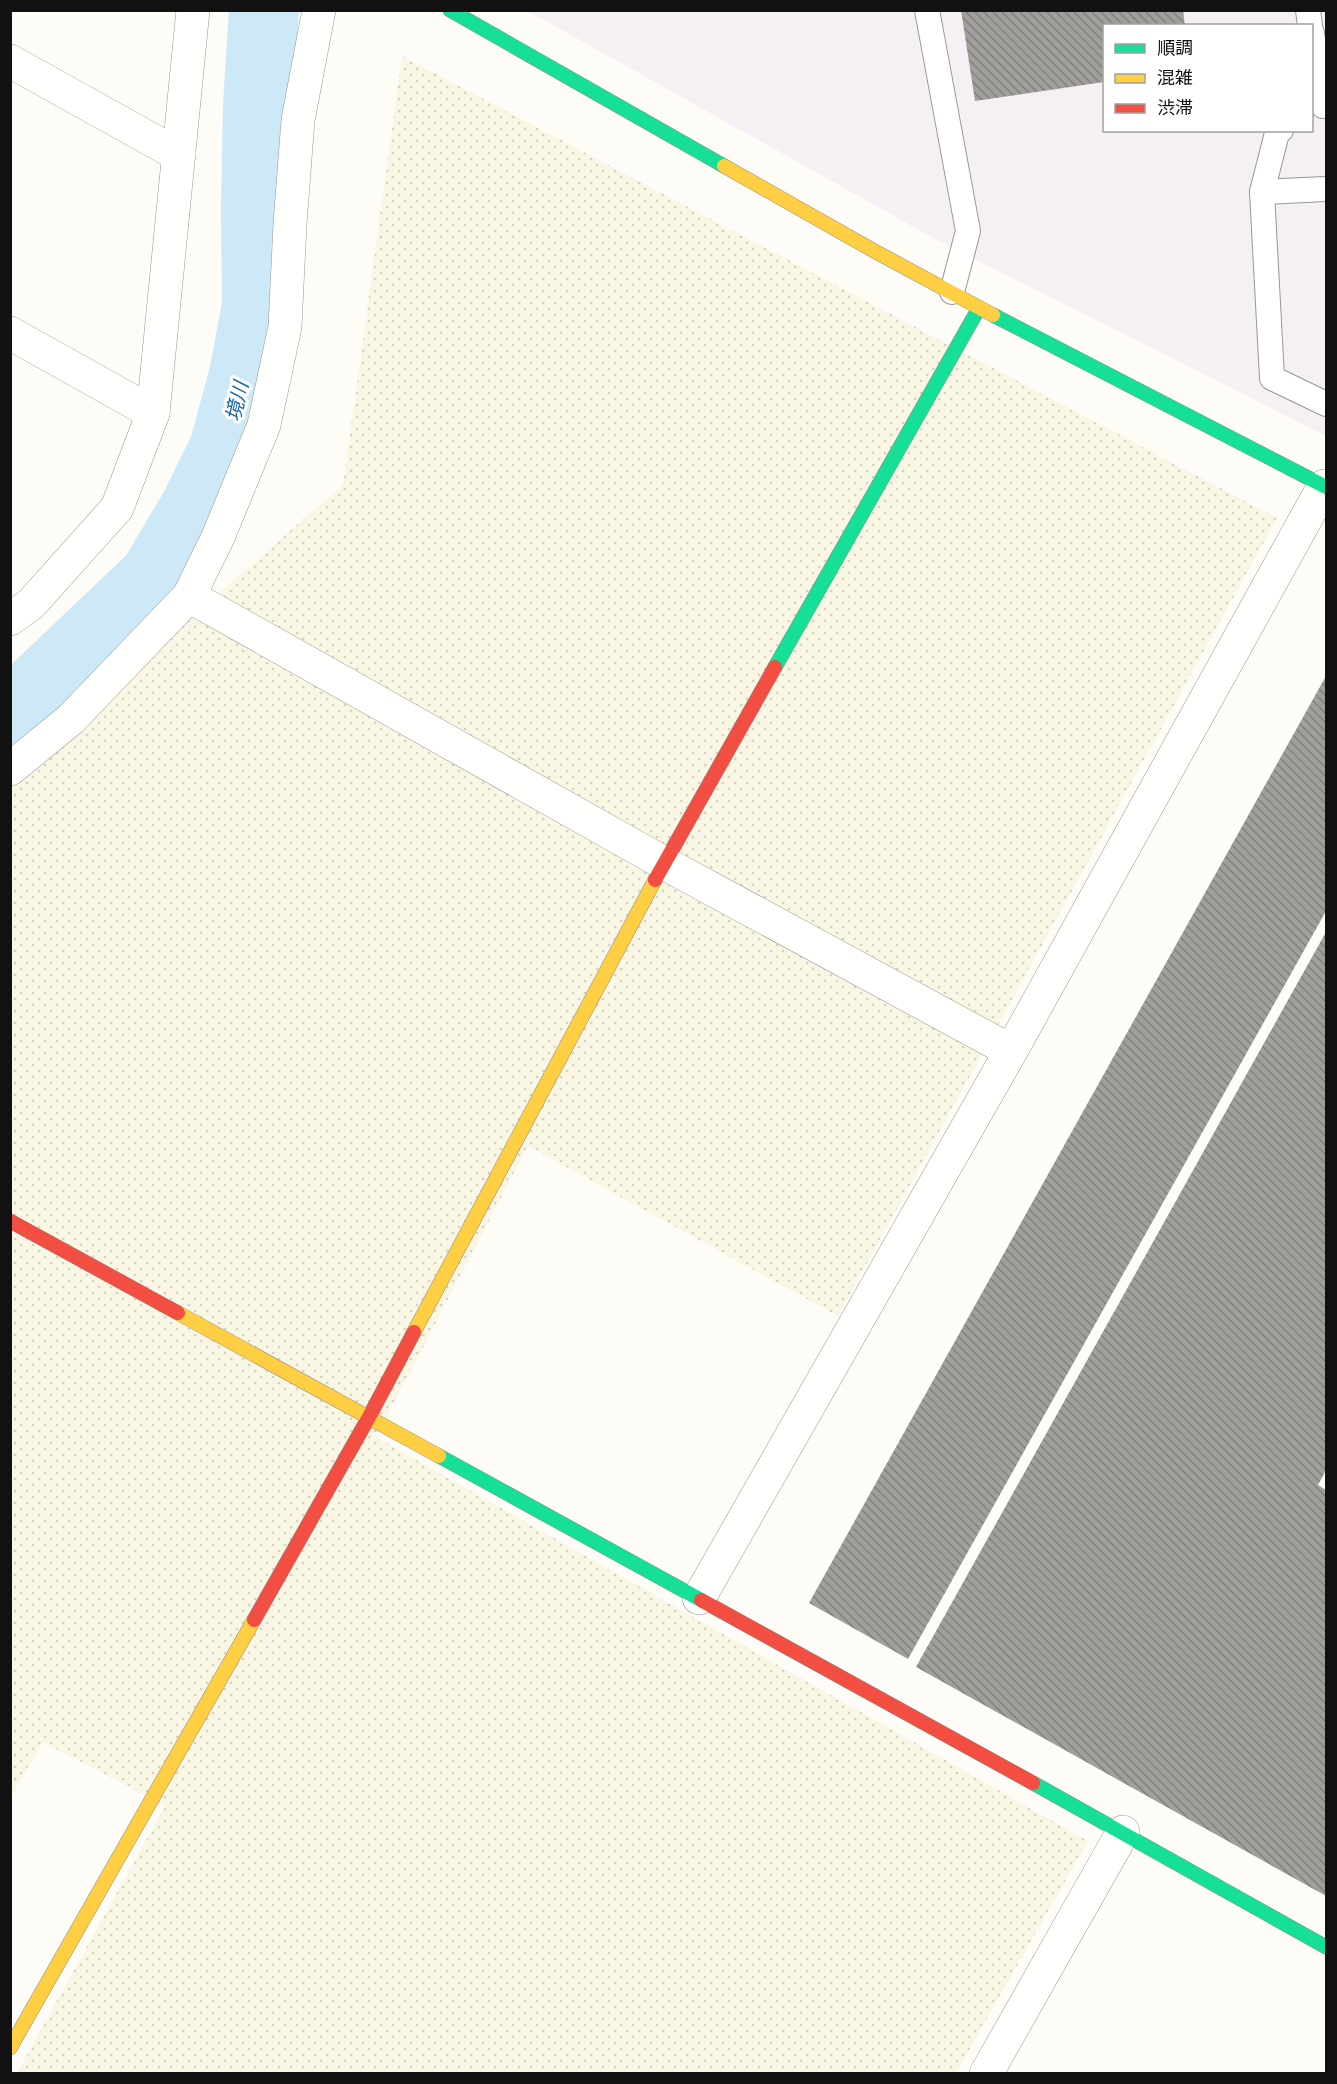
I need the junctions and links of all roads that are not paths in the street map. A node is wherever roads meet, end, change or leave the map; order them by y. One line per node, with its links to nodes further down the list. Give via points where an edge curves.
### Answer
1 (193, 10): 9 (street)
2 (319, 10): 18 (street, via 298,120 285,327 264,425 219,537)
3 (450, 10): 12 (street)
4 (927, 10): 12 (lane, via 969,231)
5 (1313, 50): 7 (lane)
6 (10, 61): 9 (street)
7 (1320, 109)
8 (1278, 132): 11 (lane)
9 (179, 155): 16 (street)
10 (1326, 189): 11 (lane)
11 (1262, 192): 15 (lane, via 1272,378)
12 (952, 292): 13 (street)
13 (979, 308): 17 (street); 21 (street)
14 (10, 333): 16 (street)
15 (1326, 404)
16 (153, 413): 19 (street, via 117,508)
17 (1325, 487): 22 (street)
18 (189, 596): 20 (street, via 71,719); 21 (street)
19 (17, 605)
20 (10, 768)
21 (664, 863): 22 (street); 24 (street)
22 (1011, 1051): 25 (street)
23 (10, 1221): 24 (street)
24 (369, 1417): 25 (street); 28 (street)
25 (699, 1598): 26 (street)
26 (1123, 1832): 27 (street); 29 (street)
27 (1326, 1947)
28 (10, 2048)
29 (986, 2073)

